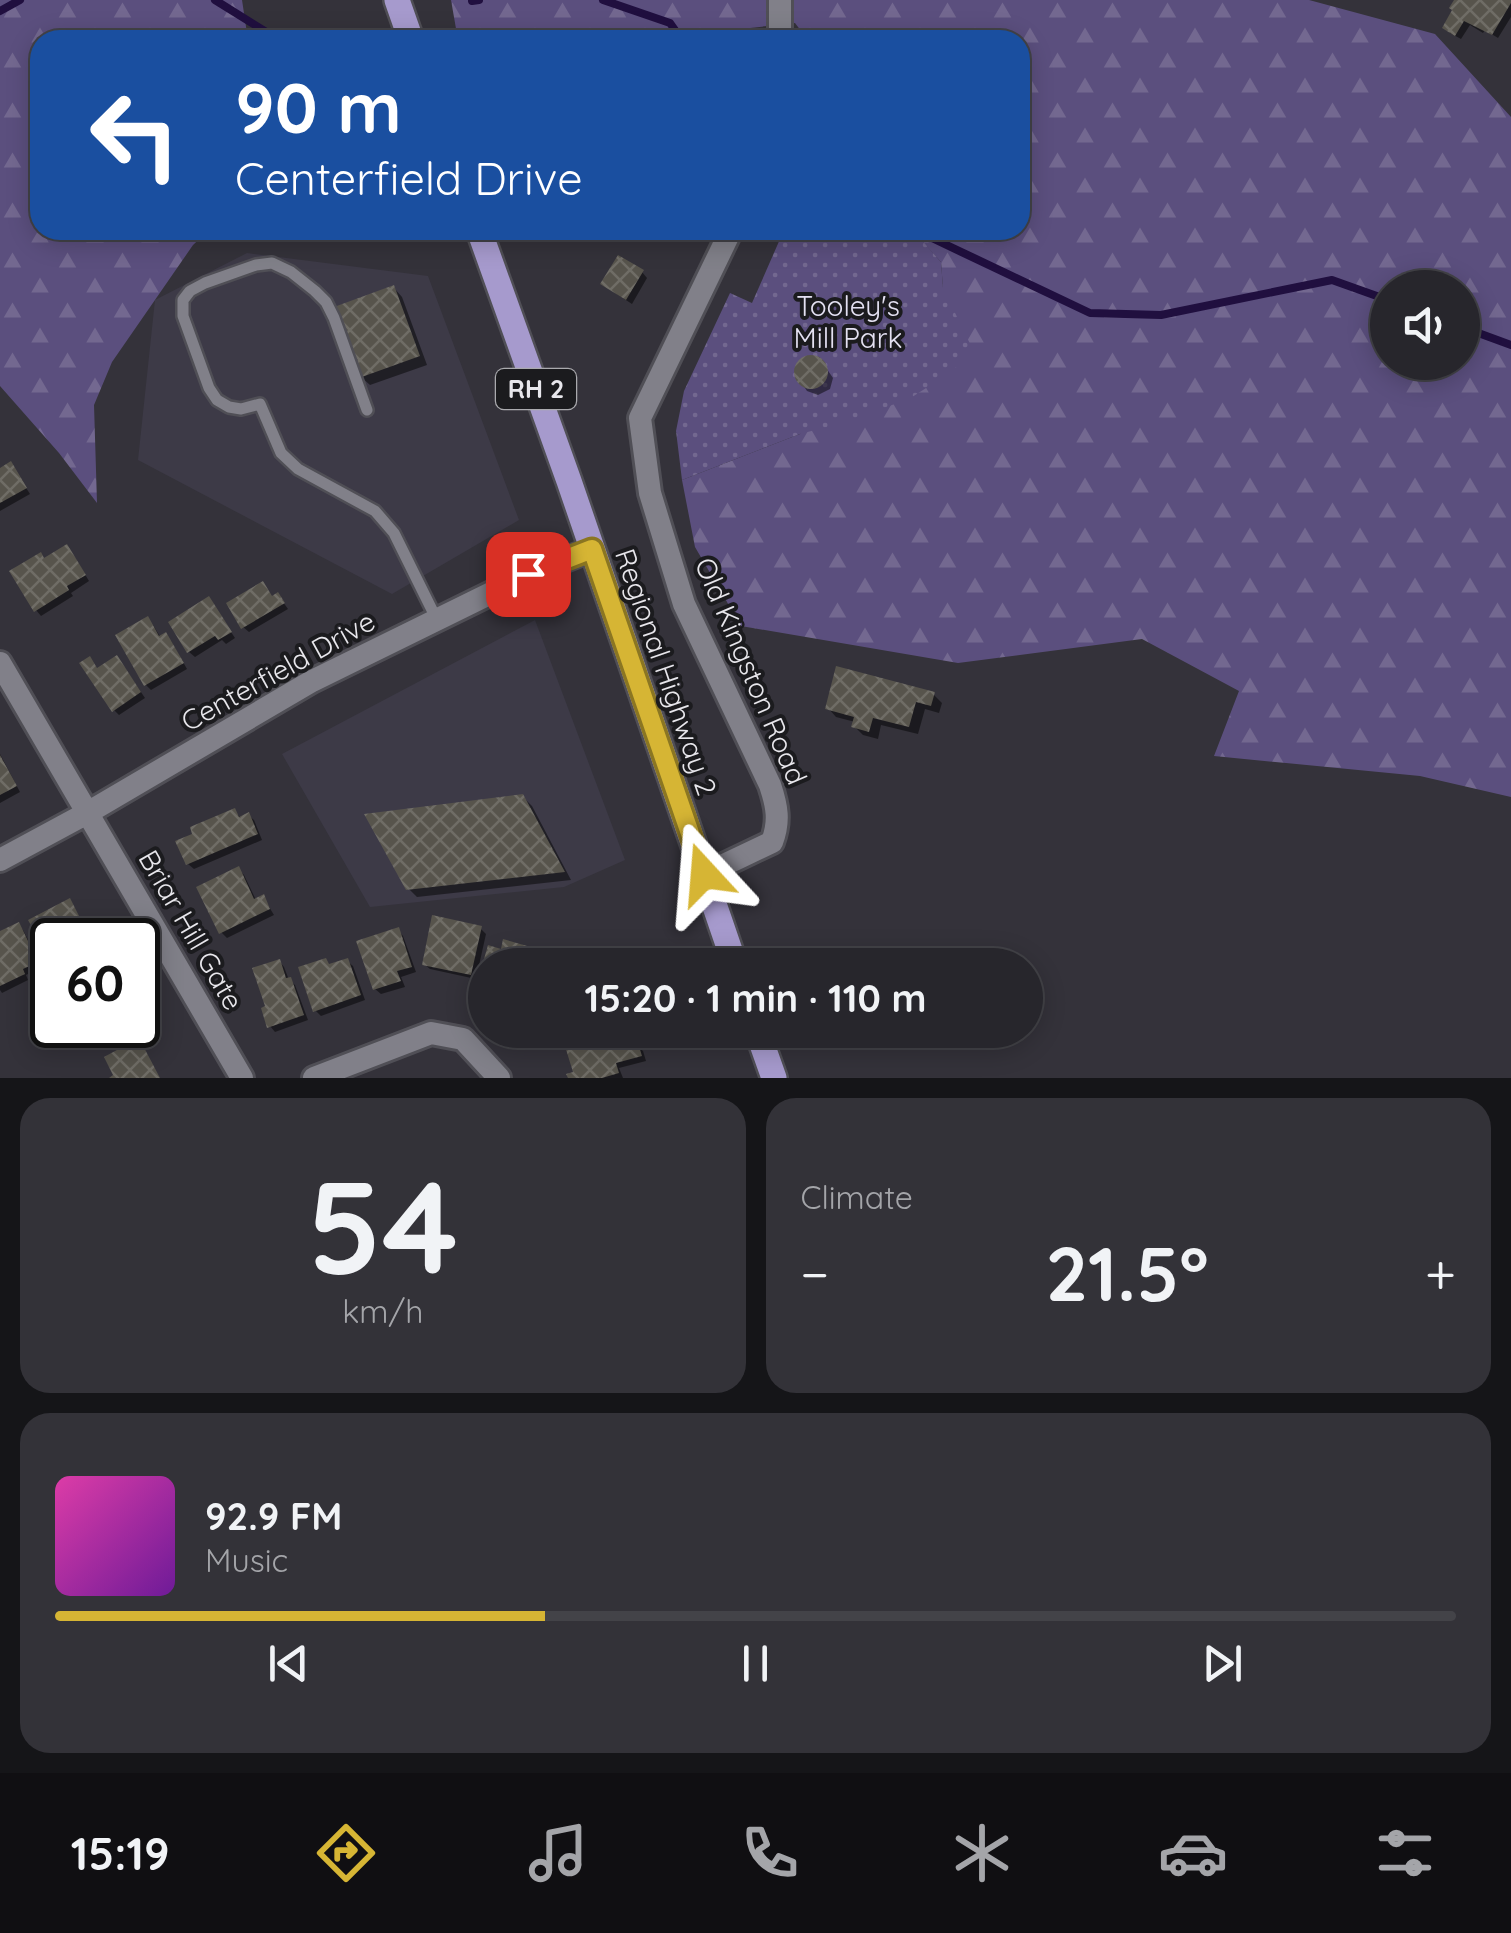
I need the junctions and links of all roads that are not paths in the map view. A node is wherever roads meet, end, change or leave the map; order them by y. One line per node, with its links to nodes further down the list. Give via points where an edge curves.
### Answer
1 (397, 0): 3 (main road)
2 (780, 0): 4 (street)
3 (408, 30)
4 (780, 30)
5 (483, 240): 8 (main road, Regional Highway 2 / RH 2)
6 (725, 240): 13 (street, Old Kingston Road, via 640,418 650,493 684,604 778,809 772,842)
7 (367, 410): 9 (lane, via 326,302 291,272 272,263 256,265 190,290 183,300 183,316 217,400 228,408 260,404 281,454 298,470 375,511 394,533)
8 (592, 549): 9 (street, Centerfield Drive); 13 (main road, Regional Highway 2 / RH 2)
9 (437, 620): 11 (street, Centerfield Drive, via 312,681)
10 (0, 662): 11 (street, Briar Hill Gate)
11 (89, 812): 12 (street, Centerfield Drive); 16 (street, Briar Hill Gate)
12 (0, 860)
13 (704, 874): 14 (main road, Regional Highway 2 / RH 2)
14 (729, 948)
15 (763, 1048): 19 (main road)
16 (242, 1078)
17 (314, 1078): 18 (street, via 431,1032 463,1040)
18 (499, 1078)
19 (774, 1078)

